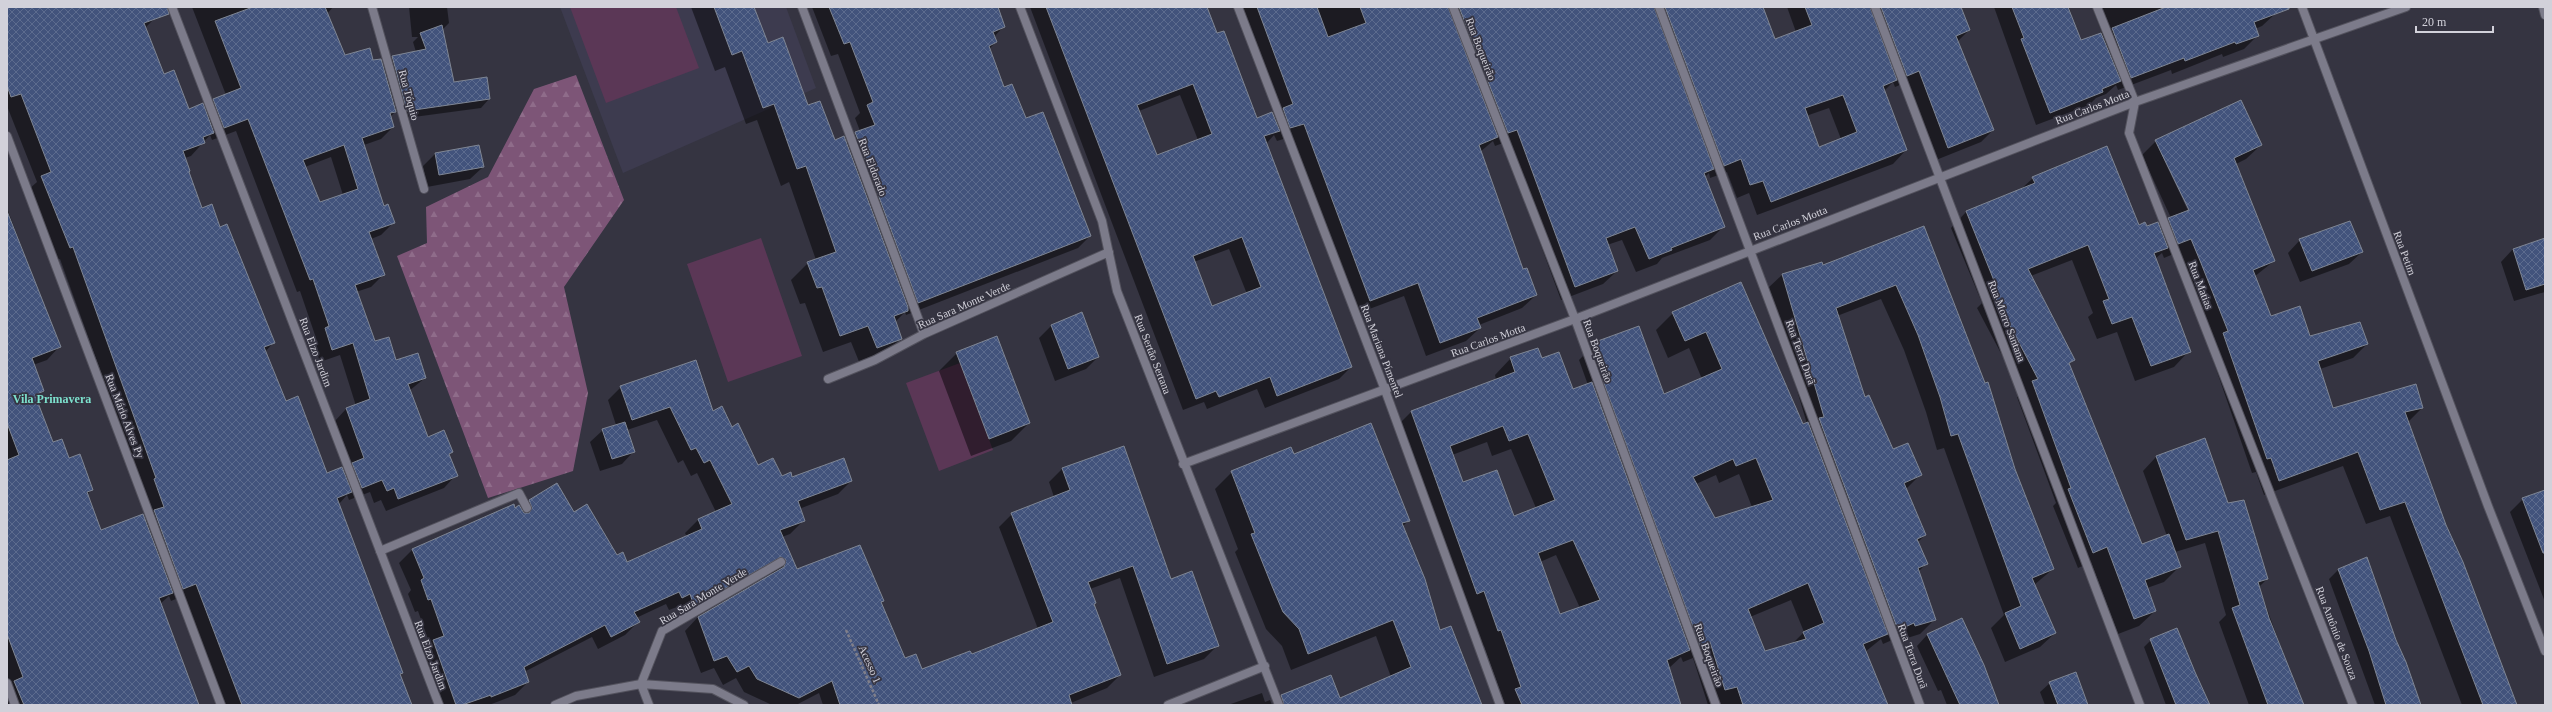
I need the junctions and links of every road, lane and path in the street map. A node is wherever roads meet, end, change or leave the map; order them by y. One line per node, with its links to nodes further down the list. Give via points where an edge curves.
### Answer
1 (172, 7): 27 (street, Rua Elzo Jardim)
2 (372, 7): 18 (street, Rua Tóquio)
3 (802, 7): 22 (street, Rua Eldorado)
4 (1020, 7): 20 (street, Rua Sertão Sertana, via 1102,221)
5 (1238, 7): 24 (street, Rua Mariana Pímentel)
6 (1453, 7): 21 (street, Rua Boqueirão)
7 (1659, 7): 19 (street, Rua Terra Durã)
8 (1875, 7): 17 (street, Rua Morro Santana)
9 (2097, 7): 15 (street)
10 (2302, 7): 14 (street, Rua Petim)
11 (2406, 7): 14 (street, Rua Carlos Motta)
12 (2543, 7): 13 (street)
13 (2545, 15)
14 (2314, 40): 15 (street, Rua Carlos Motta); 31 (street, Rua Petim, via 2488,506)
15 (2134, 102): 17 (street, Rua Carlos Motta); 29 (street, Rua Matias, via 2129,132)
16 (7, 136): 36 (street, Rua Mário Alves Py)
17 (1941, 177): 19 (street, Rua Carlos Motta); 47 (street, Rua Morro Santana)
18 (424, 190)
19 (1751, 250): 21 (street, Rua Carlos Motta); 46 (street, Rua Terra Durã)
20 (1109, 252): 22 (street, Rua Sara Monte Verde); 25 (street, Rua Sertão Sertana, via 1117,291)
21 (1575, 319): 24 (street, Rua Carlos Motta); 45 (street, Rua Boqueirão)
22 (924, 334): 23 (street, Rua Sara Monte Verde, via 875,360)
23 (828, 379)
24 (1385, 390): 25 (street, Rua Carlos Motta); 44 (street, Rua Mariana Pímentel)
25 (1183, 464): 32 (street, Rua Sertão Sertana)
26 (526, 508): 27 (street, via 519,493)
27 (380, 551): 37 (street, Rua Elzo Jardim)
28 (781, 562): 34 (street, Rua Sara Monte Verde, via 662,631)
29 (2300, 570): 48 (street, Rua Antônio de Souza)
30 (846, 630): 41 (path, Acesso 1)
31 (2545, 651)
32 (1264, 666): 42 (street); 43 (street, Rua Sertão Sertana)
33 (7, 683): 35 (street)
34 (641, 684): 38 (street, via 576,696); 39 (street); 40 (street, via 713,689)
35 (15, 705)
36 (221, 705)
37 (439, 705)
38 (554, 705)
39 (649, 705)
40 (744, 705)
41 (879, 705)
42 (1168, 705)
43 (1278, 705)
44 (1500, 705)
45 (1716, 705)
46 (1920, 705)
47 (2140, 705)
48 (2353, 705)

